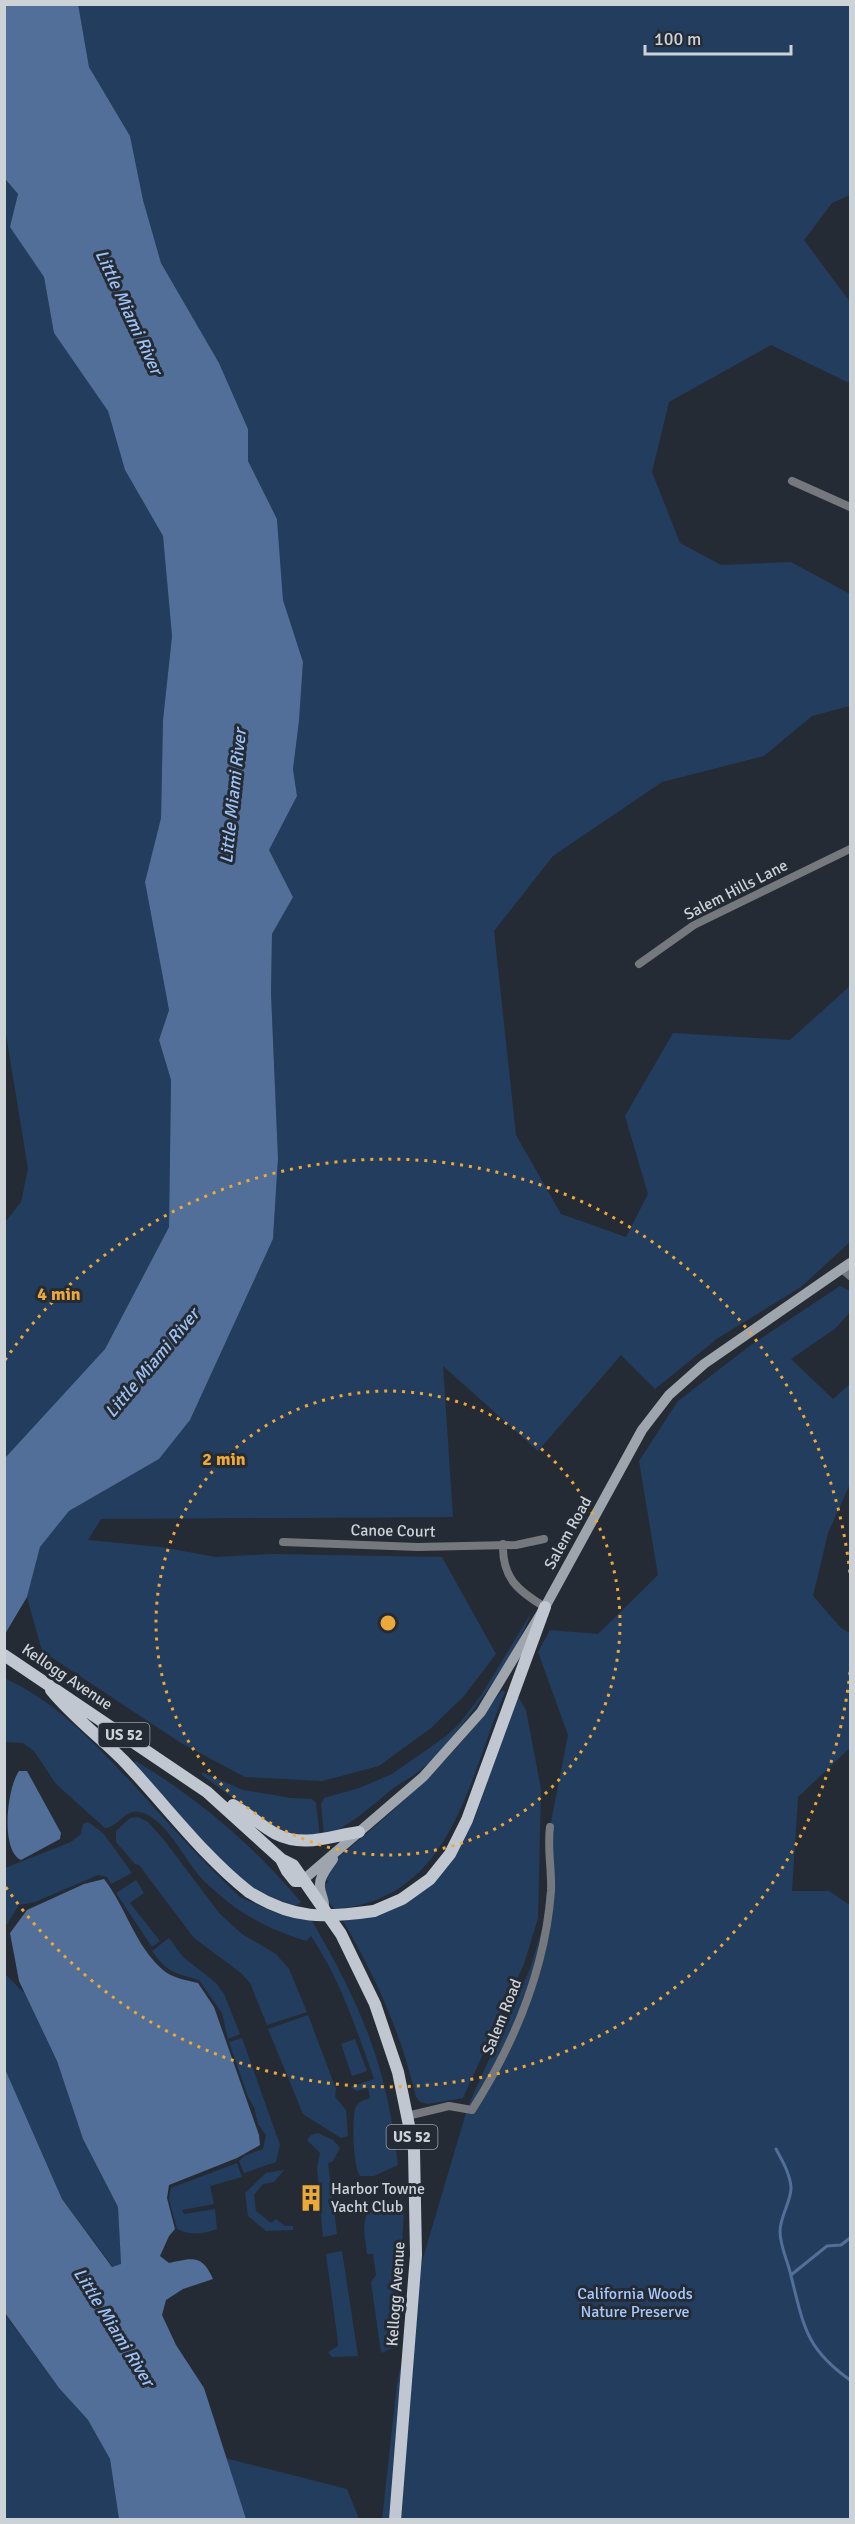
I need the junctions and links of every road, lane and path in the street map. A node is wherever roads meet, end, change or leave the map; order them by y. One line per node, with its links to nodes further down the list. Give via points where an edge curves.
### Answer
1 (792, 481): 2 (street)
2 (850, 507)
3 (850, 849): 4 (street, Salem Hills Lane, via 694,925)
4 (639, 964)
5 (848, 1269): 9 (street, Salem Road, via 704,1364 669,1395 642,1430)
6 (544, 1539): 8 (street, Canoe Court)
7 (282, 1542): 8 (street, Canoe Court)
8 (503, 1544): 9 (street, via 504,1567 514,1586)
9 (545, 1607): 11 (main road, bridge, via 467,1820 450,1854 430,1879 402,1899 374,1911 319,1917 299,1914 249,1892 213,1859 123,1761 66,1709); 14 (street, Salem Road, via 498,1686 462,1734 423,1777)
10 (4, 1655): 11 (main road, Kellogg Avenue / US 52)
11 (40, 1678): 12 (main road, Kellogg Avenue / US 52)
12 (207, 1792): 14 (main road, via 288,1838 310,1842); 16 (main road, Kellogg Avenue / US 52, via 282,1859 294,1865)
13 (550, 1827): 18 (street, Salem Road, via 551,1890 541,1952 506,2053 472,2110 449,2106)
14 (359, 1832): 15 (street, Salem Road)
15 (340, 1849): 16 (street, Salem Road); 17 (street, Salem Road, via 321,1878)
16 (302, 1881): 17 (main road, Kellogg Avenue / US 52)
17 (324, 1910): 18 (main road, Kellogg Avenue / US 52, via 352,1955 375,2004 392,2050)
18 (407, 2116): 19 (main road, Kellogg Avenue / US 52, via 417,2177 417,2243)
19 (395, 2520)

